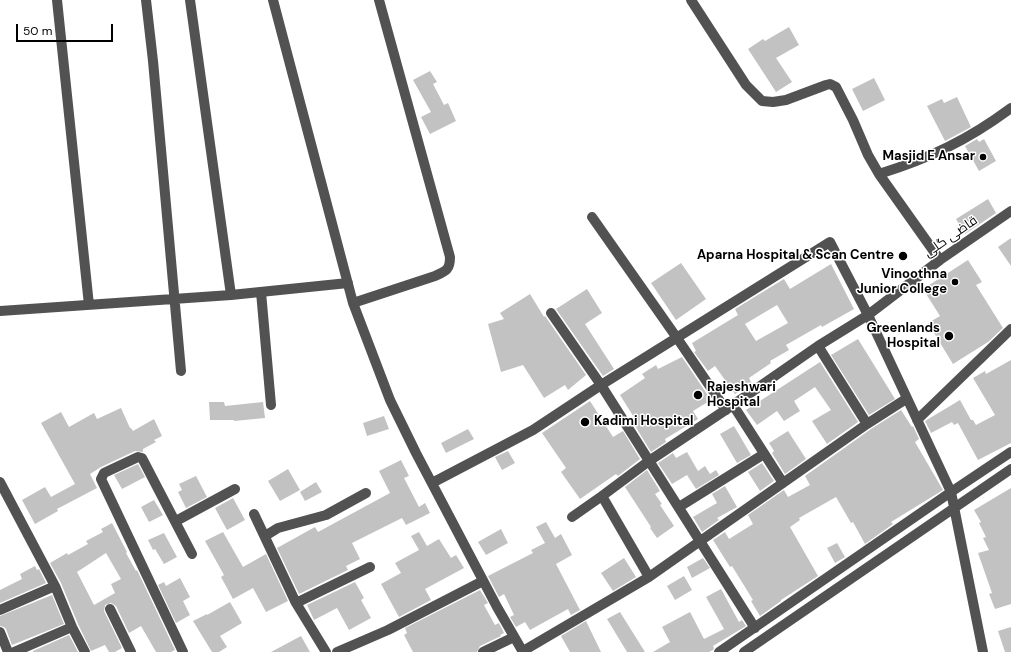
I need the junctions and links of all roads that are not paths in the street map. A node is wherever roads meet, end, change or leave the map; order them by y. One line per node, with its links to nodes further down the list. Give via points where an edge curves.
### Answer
1 (57, 0): 17 (street)
2 (146, 0): 15 (street)
3 (190, 0): 14 (street)
4 (274, 0): 12 (street)
5 (379, 0): 16 (street, via 450,264 448,269 435,276)
6 (691, 0): 8 (street, via 746,85 762,101 786,100 830,84 838,91)
7 (1011, 108): 8 (street, via 948,148 914,163)
8 (879, 174): 11 (street)
9 (1011, 211): 11 (street, قاضی گلی)
10 (592, 217): 22 (street)
11 (940, 260): 20 (street, قاضی گلی)
12 (348, 283): 13 (street); 16 (street)
13 (261, 292): 14 (street); 27 (street)
14 (231, 295): 15 (street)
15 (176, 298): 17 (street); 24 (street)
16 (353, 303): 36 (street, via 390,400)
17 (89, 305): 18 (street)
18 (0, 311)
19 (551, 312): 25 (street)
20 (868, 315): 22 (street, via 830,242); 23 (street, قاضی گلی); 26 (street)
21 (1011, 329): 29 (street)
22 (677, 338): 25 (street); 28 (street)
23 (818, 346): 28 (street, قاضی گلی); 30 (street)
24 (182, 371)
25 (601, 385): 33 (street); 36 (street, via 533,430)
26 (906, 399): 29 (street); 30 (street)
27 (271, 404)
28 (730, 408): 32 (street); 33 (street, قاضی گلی)
29 (917, 420): 39 (street)
30 (867, 424): 37 (street)
31 (1011, 452): 39 (street)
32 (764, 454): 37 (street); 42 (street)
33 (650, 461): 41 (street, قاضی گلی); 42 (street)
34 (1010, 472): 43 (street)
35 (0, 482): 53 (street)
36 (432, 483): 52 (street)
37 (783, 483): 48 (street)
38 (235, 489): 46 (street)
39 (951, 492): 43 (street); 58 (street)
40 (366, 493): 47 (street, via 326,515 278,528)
41 (602, 496): 45 (street, قاضی گلی); 51 (street)
42 (679, 507): 48 (street)
43 (953, 508): 71 (street); 72 (street)
44 (254, 514): 47 (street)
45 (572, 517)
46 (176, 520): 49 (street); 65 (street, via 142,458 138,457 102,476 101,479)
47 (264, 536): 54 (street)
48 (700, 540): 51 (street); 58 (street)
49 (192, 554)
50 (370, 566): 54 (street)
51 (649, 577): 69 (street)
52 (483, 581): 60 (street); 67 (street, via 388,630)
53 (55, 586): 56 (street); 57 (street)
54 (296, 603): 66 (street)
55 (110, 609): 64 (street)
56 (0, 610)
57 (72, 627): 62 (street); 63 (street)
58 (755, 628): 70 (street)
59 (0, 632): 61 (street)
60 (514, 637): 68 (street); 69 (street)
61 (8, 652)
62 (14, 652)
63 (85, 652)
64 (132, 652)
65 (183, 652)
66 (326, 652)
67 (337, 652)
68 (483, 652)
69 (523, 652)
70 (719, 652)
71 (744, 652)
72 (983, 652)

